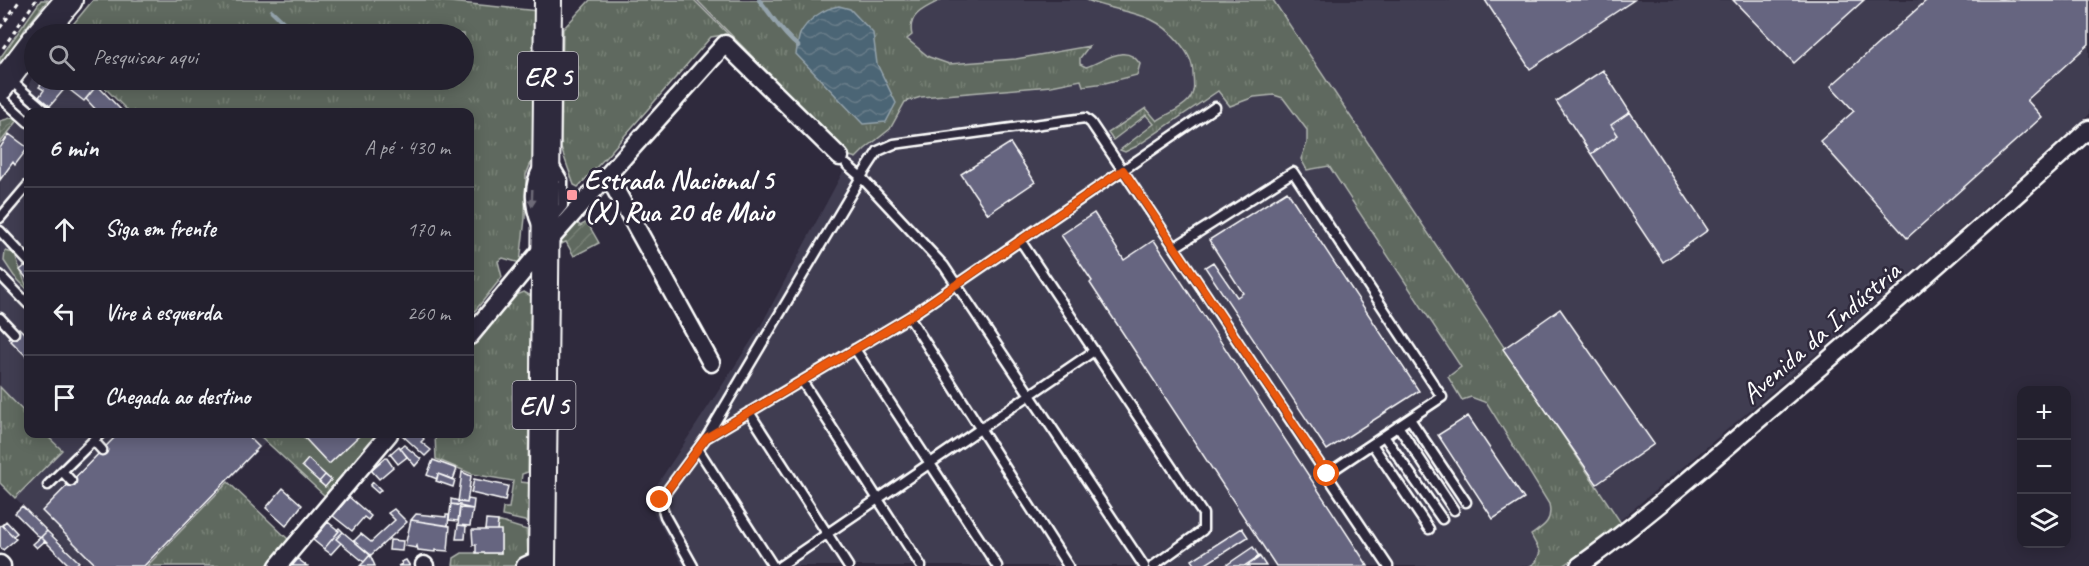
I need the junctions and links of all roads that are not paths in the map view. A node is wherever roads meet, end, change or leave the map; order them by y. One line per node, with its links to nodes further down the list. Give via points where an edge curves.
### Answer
1 (69, 0): 3 (main road)
2 (548, 0): 17 (main road, ER 5)
3 (49, 24)
4 (24, 56): 5 (main road)
5 (2, 87): 7 (lane); 8 (lane)
6 (1215, 107): 11 (lane)
7 (40, 108)
8 (24, 117)
9 (2089, 129): 68 (street, Avenida da Indústria, via 1918,284 1686,482)
10 (843, 161): 12 (street, via 726,44); 13 (lane)
11 (1123, 170): 13 (lane, via 1085,118 894,144 878,151); 18 (lane); 19 (lane)
12 (608, 176): 17 (street); 30 (street)
13 (861, 177): 22 (lane); 41 (lane)
14 (24, 194): 15 (lane)
15 (0, 218)
16 (0, 231): 20 (lane)
17 (546, 235): 26 (street); 56 (main road, EN 5)
18 (1020, 240): 22 (lane); 29 (lane)
19 (1175, 248): 34 (lane, via 1293,172 1442,397); 47 (lane)
20 (24, 257)
21 (0, 275): 23 (lane)
22 (956, 284): 24 (lane); 32 (lane)
23 (24, 300)
24 (909, 317): 28 (lane); 36 (lane)
25 (0, 318): 27 (lane)
26 (474, 331)
27 (14, 333)
28 (855, 349): 31 (lane); 45 (lane)
29 (1094, 351): 32 (lane); 66 (lane, via 1203,514 1203,530)
30 (711, 363)
31 (802, 381): 33 (lane); 50 (lane)
32 (1029, 394): 36 (lane); 65 (lane)
33 (749, 412): 41 (lane); 55 (lane)
34 (1410, 419): 35 (lane); 51 (lane)
35 (1398, 426): 37 (lane); 52 (lane)
36 (980, 428): 45 (lane); 64 (lane)
37 (1384, 436): 42 (lane); 53 (lane)
38 (95, 438): 46 (lane)
39 (96, 438): 44 (lane)
40 (385, 438): 57 (street)
41 (706, 438): 43 (lane)
42 (1371, 444): 47 (lane); 54 (lane)
43 (698, 449): 58 (lane, via 660,500); 59 (lane)
44 (102, 450)
45 (929, 463): 50 (lane); 63 (lane)
46 (62, 471): 48 (lane); 49 (lane)
47 (1327, 474): 67 (lane)
48 (71, 481)
49 (48, 485)
50 (877, 499): 55 (lane); 62 (lane)
51 (1466, 502)
52 (1454, 510)
53 (1442, 519)
54 (1430, 529)
55 (827, 533): 60 (lane); 61 (lane)
56 (536, 563)
57 (278, 566)
58 (693, 566)
59 (773, 566)
60 (780, 566)
61 (848, 566)
62 (921, 566)
63 (997, 566)
64 (1068, 566)
65 (1144, 566)
66 (1153, 566)
67 (1388, 566)
68 (1579, 566)

